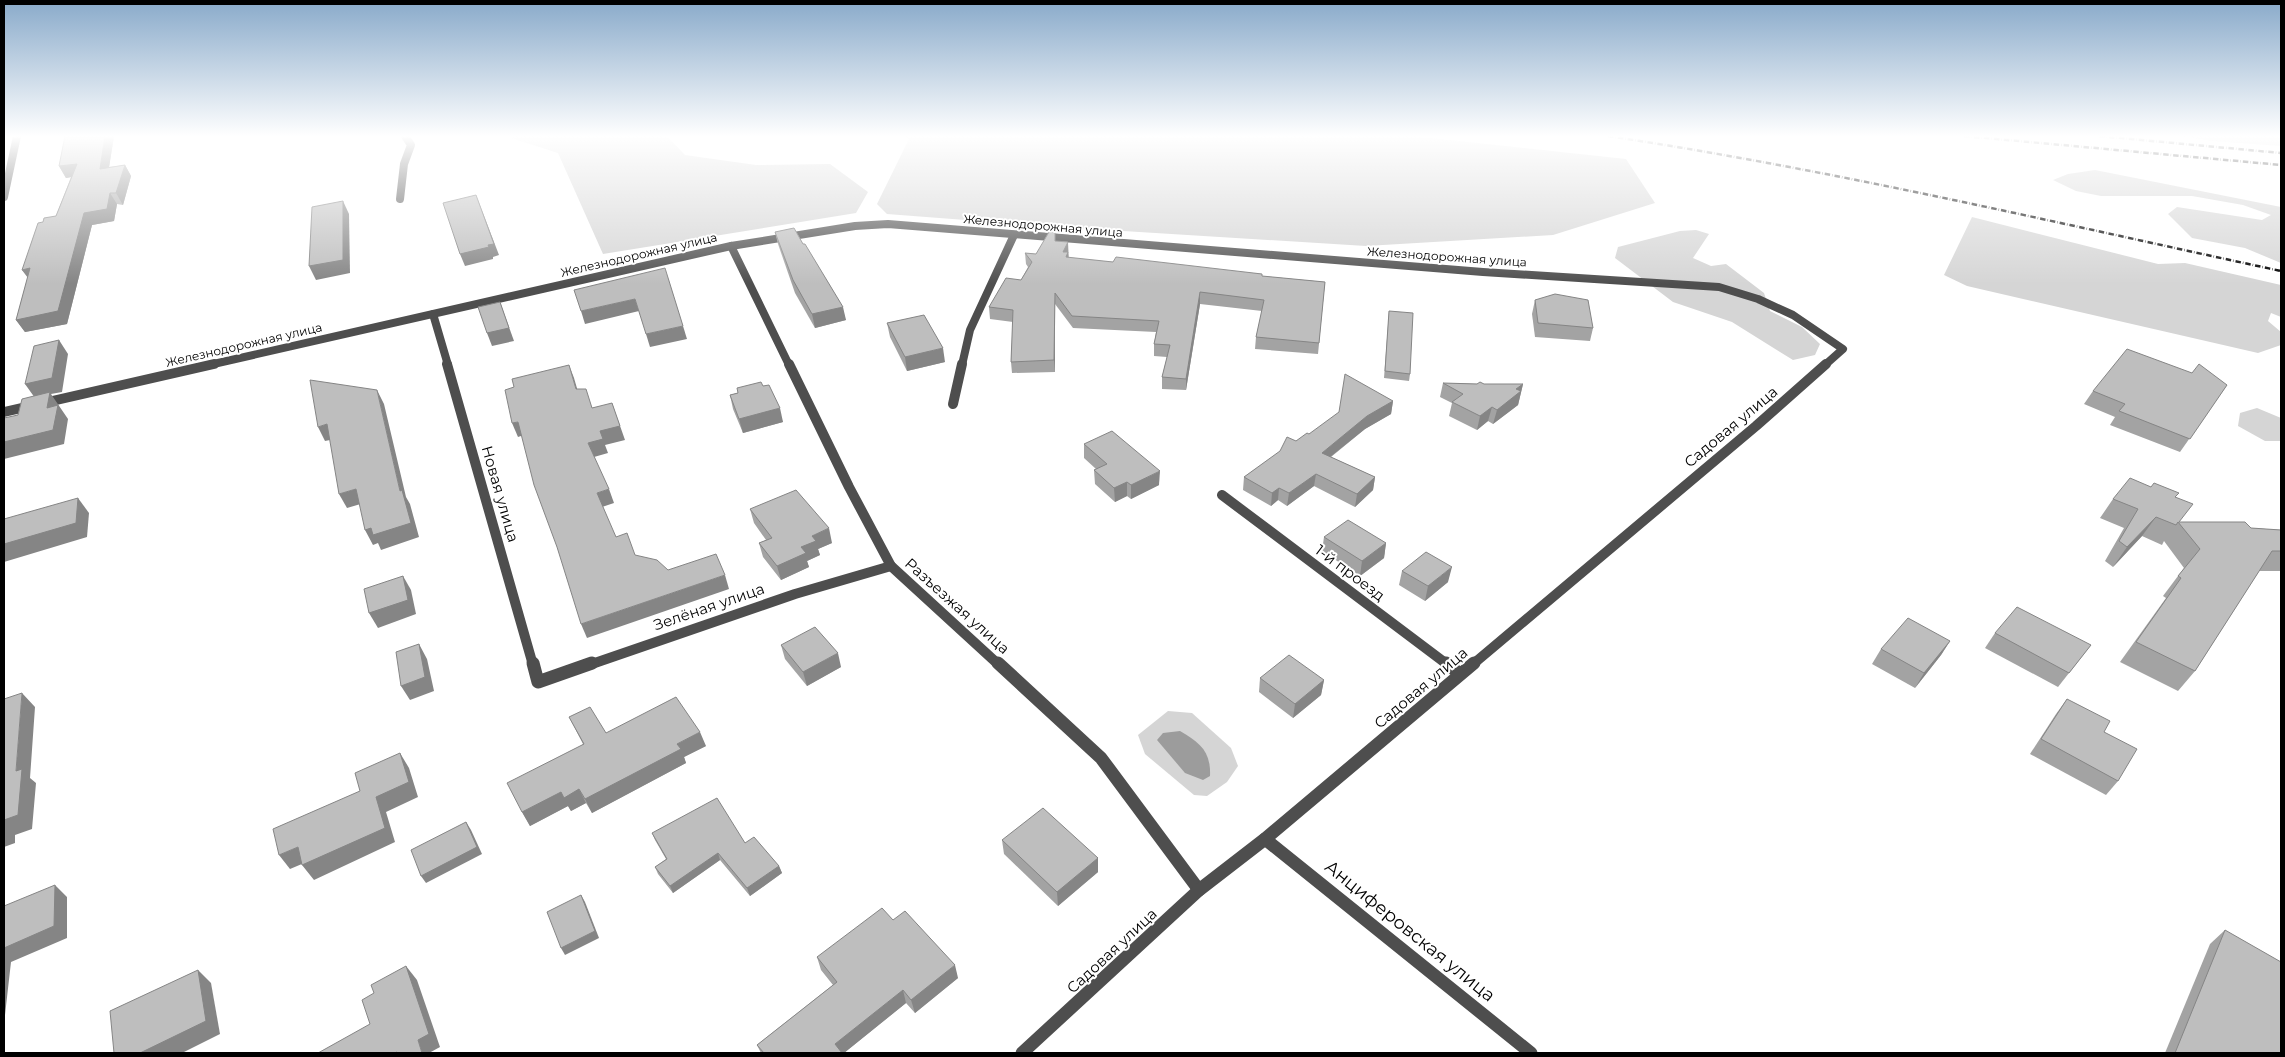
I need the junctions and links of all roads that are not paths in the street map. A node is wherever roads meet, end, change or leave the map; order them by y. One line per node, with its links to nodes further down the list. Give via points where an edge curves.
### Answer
1 (401, 185): 2 (street)
2 (400, 198)
3 (1014, 235): 4 (street, Железнодорожная улица, via 888,224 845,227); 6 (street, Железнодорожная улица, via 1719,287 1758,298 1793,315); 7 (street, via 970,330)
4 (731, 246): 5 (street, Железнодорожная улица); 10 (street, Разъезжая улица)
5 (433, 314): 8 (street, Железнодорожная улица); 12 (street, Новая улица)
6 (1843, 349): 11 (street, Садовая улица)
7 (953, 404)
8 (4, 412)
9 (1222, 495): 11 (street, 1-й проезд)
10 (891, 566): 12 (street, Зелёная улица, via 794,594); 14 (street, Разъезжая улица, via 1101,758)
11 (1460, 674): 13 (street, Садовая улица)
12 (538, 682)
13 (1265, 839): 14 (street, Садовая улица); 16 (street, Анциферовская улица)
14 (1200, 890): 15 (street, Садовая улица)
15 (1022, 1053)
16 (1531, 1053)

